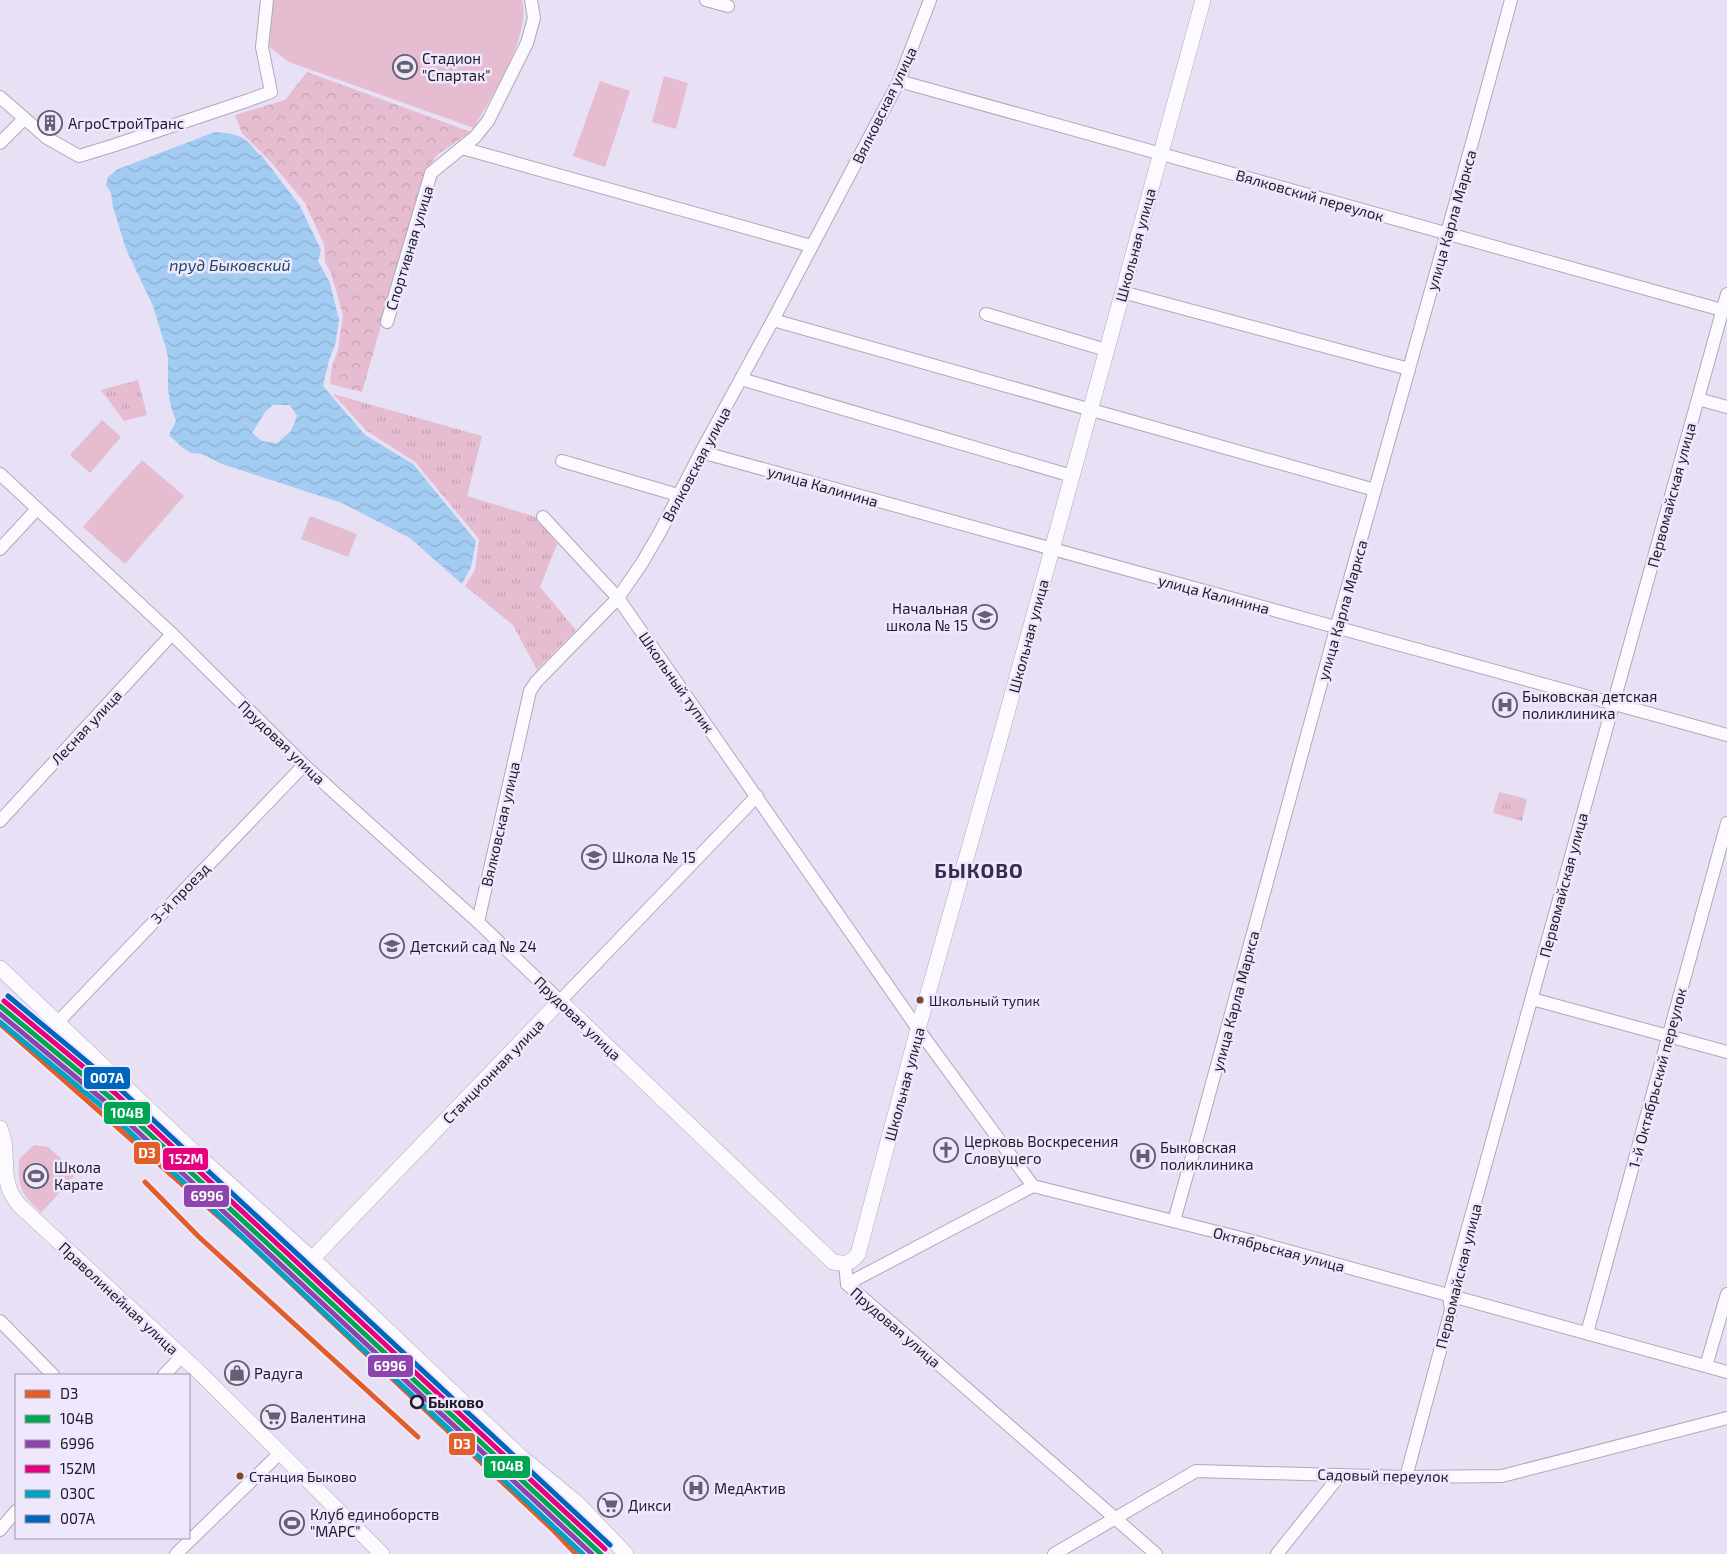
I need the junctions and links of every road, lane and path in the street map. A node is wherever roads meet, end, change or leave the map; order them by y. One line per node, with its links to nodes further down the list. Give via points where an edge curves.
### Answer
1 (267, 0): 10 (street, via 262,47 270,92 78,156 47,138)
2 (531, 0): 12 (street, Спортивная улица, via 534,18 527,43 488,121)
3 (706, 0): 7 (street)
4 (930, 0): 8 (street, Вялковская улица)
5 (1203, 0): 13 (main road, Школьная улица)
6 (1511, 0): 14 (street, улица Карла Маркса)
7 (728, 6)
8 (899, 81): 13 (street, Вялковский переулок); 15 (street, Вялковская улица)
9 (0, 97): 10 (street)
10 (24, 119): 11 (street)
11 (0, 143)
12 (462, 148): 15 (street); 21 (street, Спортивная улица, via 431,173)
13 (1160, 152): 14 (street, Вялковский переулок); 16 (main road, Школьная улица)
14 (1447, 234): 18 (street, Вялковский переулок); 23 (street, улица Карла Маркса)
15 (811, 246): 20 (street, Вялковская улица)
16 (1122, 292): 22 (main road, Школьная улица); 23 (street)
17 (1727, 294): 18 (street, Первомайская улица)
18 (1722, 310): 25 (street, Первомайская улица)
19 (986, 314): 22 (street)
20 (773, 320): 24 (street, Вялковская улица); 27 (street)
21 (387, 322)
22 (1106, 350): 27 (main road, Школьная улица)
23 (1409, 369): 32 (street, улица Карла Маркса)
24 (741, 379): 28 (street, Вялковская улица); 31 (street)
25 (1698, 399): 26 (street); 41 (street, Первомайская улица)
26 (1727, 408)
27 (1090, 409): 31 (main road, Школьная улица); 32 (street)
28 (701, 452): 33 (street, Вялковская улица); 37 (street, улица Калинина)
29 (562, 461): 33 (street)
30 (0, 474): 34 (street, Прудовая улица)
31 (1072, 476): 37 (main road, Школьная улица)
32 (1375, 490): 39 (street, улица Карла Маркса)
33 (678, 495): 38 (street, Вялковская улица, via 656,540)
34 (37, 509): 36 (street); 40 (street, Прудовая улица)
35 (543, 517): 38 (street, Школьный тупик)
36 (0, 549)
37 (1052, 549): 39 (street, улица Калинина); 52 (main road, Школьная улица)
38 (618, 598): 44 (street, Школьный тупик); 47 (street, Вялковская улица, via 530,691)
39 (1336, 627): 41 (street, улица Калинина); 57 (street, улица Карла Маркса)
40 (172, 634): 43 (street, Прудовая улица); 45 (street, Лесная улица)
41 (1614, 703): 42 (street, улица Калинина); 49 (street, Первомайская улица)
42 (1727, 735)
43 (304, 765): 47 (street, Прудовая улица); 51 (street, 3-й проезд)
44 (757, 796): 50 (street, Станционная улица); 52 (street, Школьный тупик)
45 (0, 820)
46 (1727, 822): 53 (street, 1-й Октябрьский переулок)
47 (478, 922): 50 (street, Прудовая улица)
48 (0, 968): 51 (main road)
49 (1532, 999): 53 (street); 62 (street, Первомайская улица)
50 (560, 1001): 58 (main road, Станционная улица); 59 (main road, Прудовая улица, via 832,1262)
51 (58, 1022): 58 (main road)
52 (918, 1029): 56 (street, Школьный тупик); 59 (main road, Школьная улица, via 858,1254 852,1262)
53 (1669, 1036): 54 (street); 64 (street, 1-й Октябрьский переулок)
54 (1727, 1052)
55 (0, 1128): 65 (main road, Праволинейная улица, via 4,1136 8,1186 19,1205)
56 (1033, 1186): 57 (street, Октябрьская улица); 60 (street)
57 (1174, 1220): 62 (street, Октябрьская улица)
58 (312, 1259): 79 (main road, via 493,1431 576,1503)
59 (844, 1264): 60 (street, Прудовая улица)
60 (847, 1284): 75 (street, Прудовая улица)
61 (1727, 1294): 66 (street)
62 (1449, 1296): 64 (street, Октябрьская улица); 73 (street, Первомайская улица, via 1451,1310)
63 (0, 1321): 68 (street)
64 (1588, 1334): 66 (street, Октябрьская улица)
65 (182, 1356): 69 (street); 71 (main road, Праволинейная улица)
66 (1706, 1366): 67 (street, Октябрьская улица)
67 (1727, 1372)
68 (52, 1374)
69 (165, 1374)
70 (1727, 1418): 73 (street, Садовый переулок, via 1502,1476)
71 (280, 1453): 77 (street); 78 (main road, Праволинейная улица)
72 (1340, 1475): 73 (street, Садовый переулок); 75 (street, Садовый переулок, via 1196,1472); 82 (street)
73 (1406, 1477)
74 (15, 1512): 76 (street)
75 (1116, 1519): 80 (street, Садовый переулок); 81 (street, Прудовая улица)
76 (0, 1530)
77 (176, 1554)
78 (382, 1554)
79 (626, 1554)
80 (1054, 1554)
81 (1156, 1554)
82 (1277, 1554)

